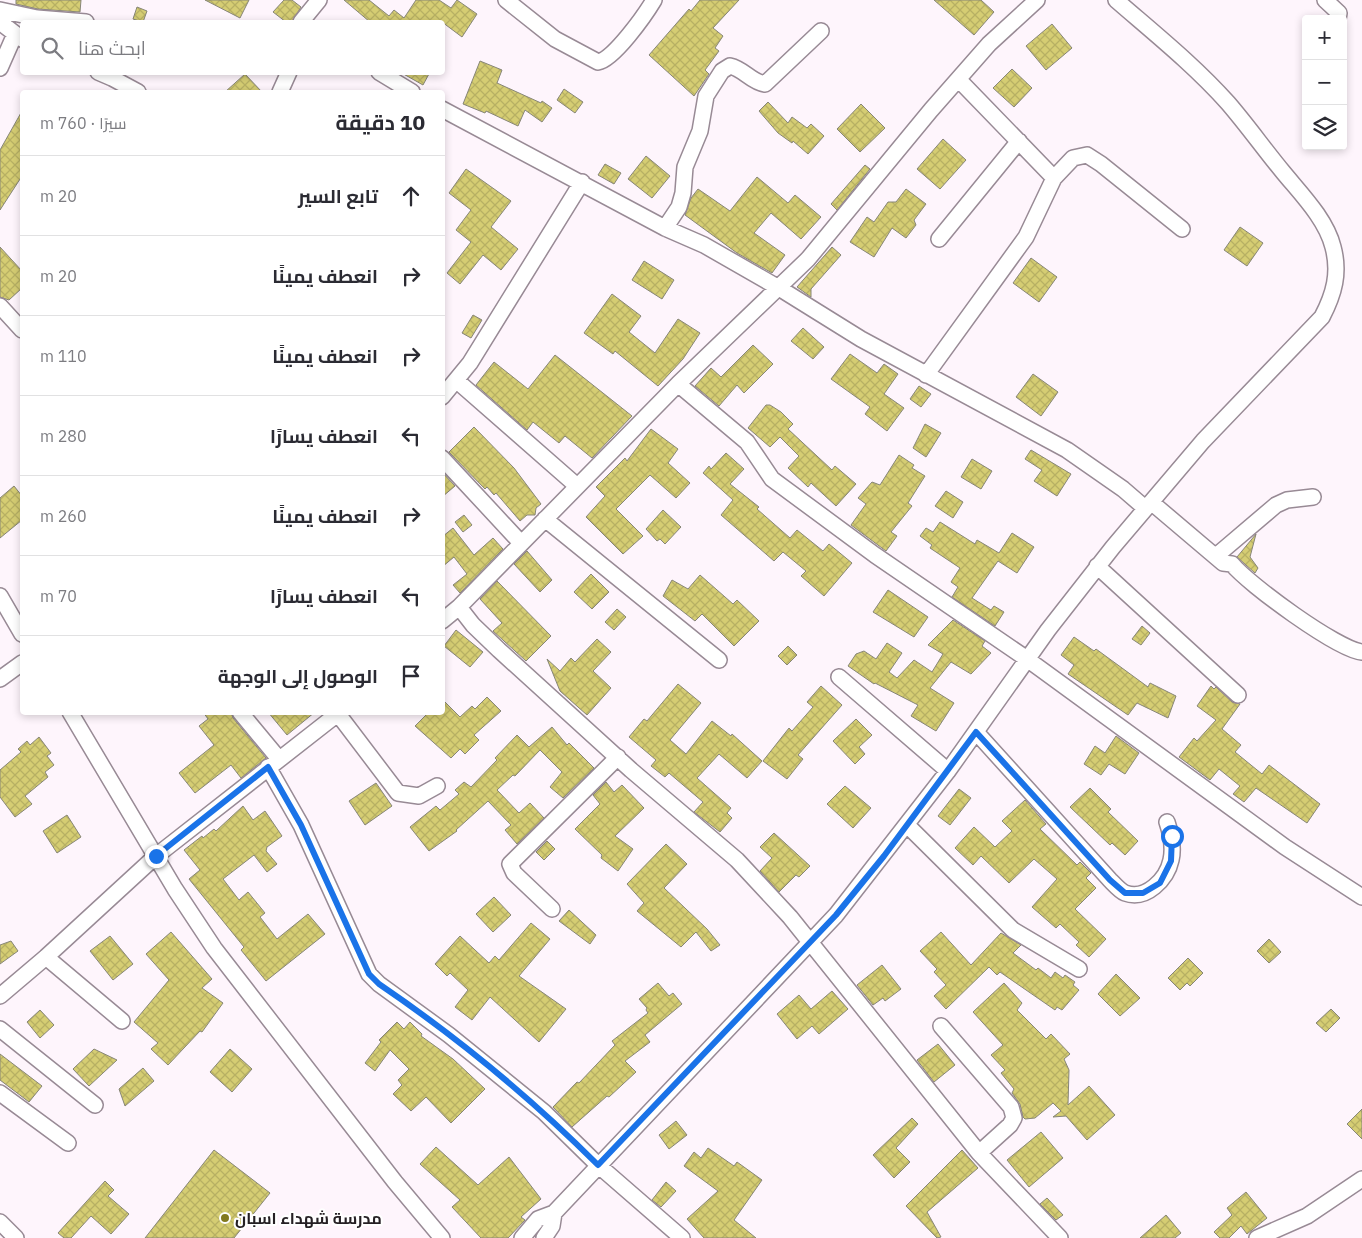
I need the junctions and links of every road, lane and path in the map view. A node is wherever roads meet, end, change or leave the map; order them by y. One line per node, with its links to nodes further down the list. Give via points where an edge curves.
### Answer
1 (319, 0): 10 (street)
2 (506, 0): 3 (street, via 555,39 598,62 608,58)
3 (654, 0)
4 (1037, 0): 17 (street, via 989,44)
5 (1116, 0): 38 (street, via 1228,103 1325,229 1337,264 1334,291 1322,316)
6 (1325, 0): 8 (street)
7 (0, 12): 9 (street); 12 (street, via 5,26)
8 (1339, 15)
9 (62, 20)
10 (303, 20)
11 (820, 31): 25 (street, via 765,84 758,83 739,68 730,66 722,71 706,96 700,130 685,167 679,207)
12 (18, 36): 13 (street)
13 (0, 68)
14 (105, 75): 18 (street)
15 (288, 75): 19 (street)
16 (384, 75): 20 (street)
17 (959, 80): 22 (street); 28 (street)
18 (134, 90)
19 (281, 90)
20 (409, 90)
21 (445, 111): 24 (street)
22 (1019, 141): 23 (street); 27 (street)
23 (1054, 178): 26 (street, via 1073,158 1087,155); 31 (street, via 1026,238)
24 (582, 182): 25 (street); 32 (street)
25 (665, 228): 28 (street, via 704,245)
26 (1182, 229)
27 (939, 239)
28 (779, 288): 31 (street); 33 (street)
29 (0, 306): 30 (street)
30 (20, 328)
31 (926, 375): 38 (street, via 1067,450)
32 (456, 380): 34 (street); 36 (street)
33 (678, 384): 36 (street); 48 (street, via 747,442 772,479 875,555)
34 (445, 393)
35 (445, 461): 40 (street)
36 (577, 486): 39 (street)
37 (1313, 497): 41 (street, via 1287,500 1276,505)
38 (1148, 505): 41 (street); 42 (street)
39 (545, 518): 40 (street); 49 (street)
40 (521, 543): 44 (street)
41 (1216, 556): 47 (street, via 1232,564 1242,578 1308,624)
42 (1097, 566): 48 (street); 53 (street)
43 (0, 596): 46 (street)
44 (459, 607): 45 (street); 59 (street, via 499,650)
45 (445, 619)
46 (20, 631)
47 (1362, 652)
48 (1027, 659): 58 (street); 66 (street, via 1278,842)
49 (719, 660)
50 (20, 664): 52 (street)
51 (839, 677): 61 (street)
52 (0, 679)
53 (1238, 695)
54 (72, 715): 65 (street)
55 (242, 715): 60 (street)
56 (336, 715): 60 (street)
57 (340, 715): 62 (street, via 398,793 419,796)
58 (976, 732): 61 (street); 63 (street, via 1125,893 1143,893 1160,883 1171,861 1172,836)
59 (618, 757): 67 (street, via 510,864 514,873); 68 (street, via 737,860)
60 (273, 763): 65 (street); 79 (street, via 369,974 544,1112)
61 (948, 771): 64 (street)
62 (436, 786)
63 (1167, 822)
64 (907, 825): 68 (street); 70 (street, via 1013,930)
65 (156, 856): 69 (street); 84 (street, via 214,948)
66 (1362, 897)
67 (552, 909)
68 (810, 943): 78 (street); 79 (street)
69 (46, 958): 71 (street); 72 (street)
70 (1079, 969)
71 (0, 996)
72 (122, 1021)
73 (941, 1026): 78 (street, via 1011,1107 1014,1118 1010,1124)
74 (0, 1029): 76 (street)
75 (0, 1093): 77 (street)
76 (96, 1105)
77 (68, 1143)
78 (979, 1153): 88 (street)
79 (598, 1165): 81 (street); 87 (street)
80 (1362, 1179): 89 (street, via 1306,1216)
81 (554, 1213): 85 (street, via 538,1219); 86 (street, via 552,1226)
82 (0, 1222): 83 (street)
83 (16, 1238)
84 (442, 1238)
85 (522, 1238)
86 (544, 1238)
87 (682, 1238)
88 (1060, 1238)
89 (1257, 1238)

